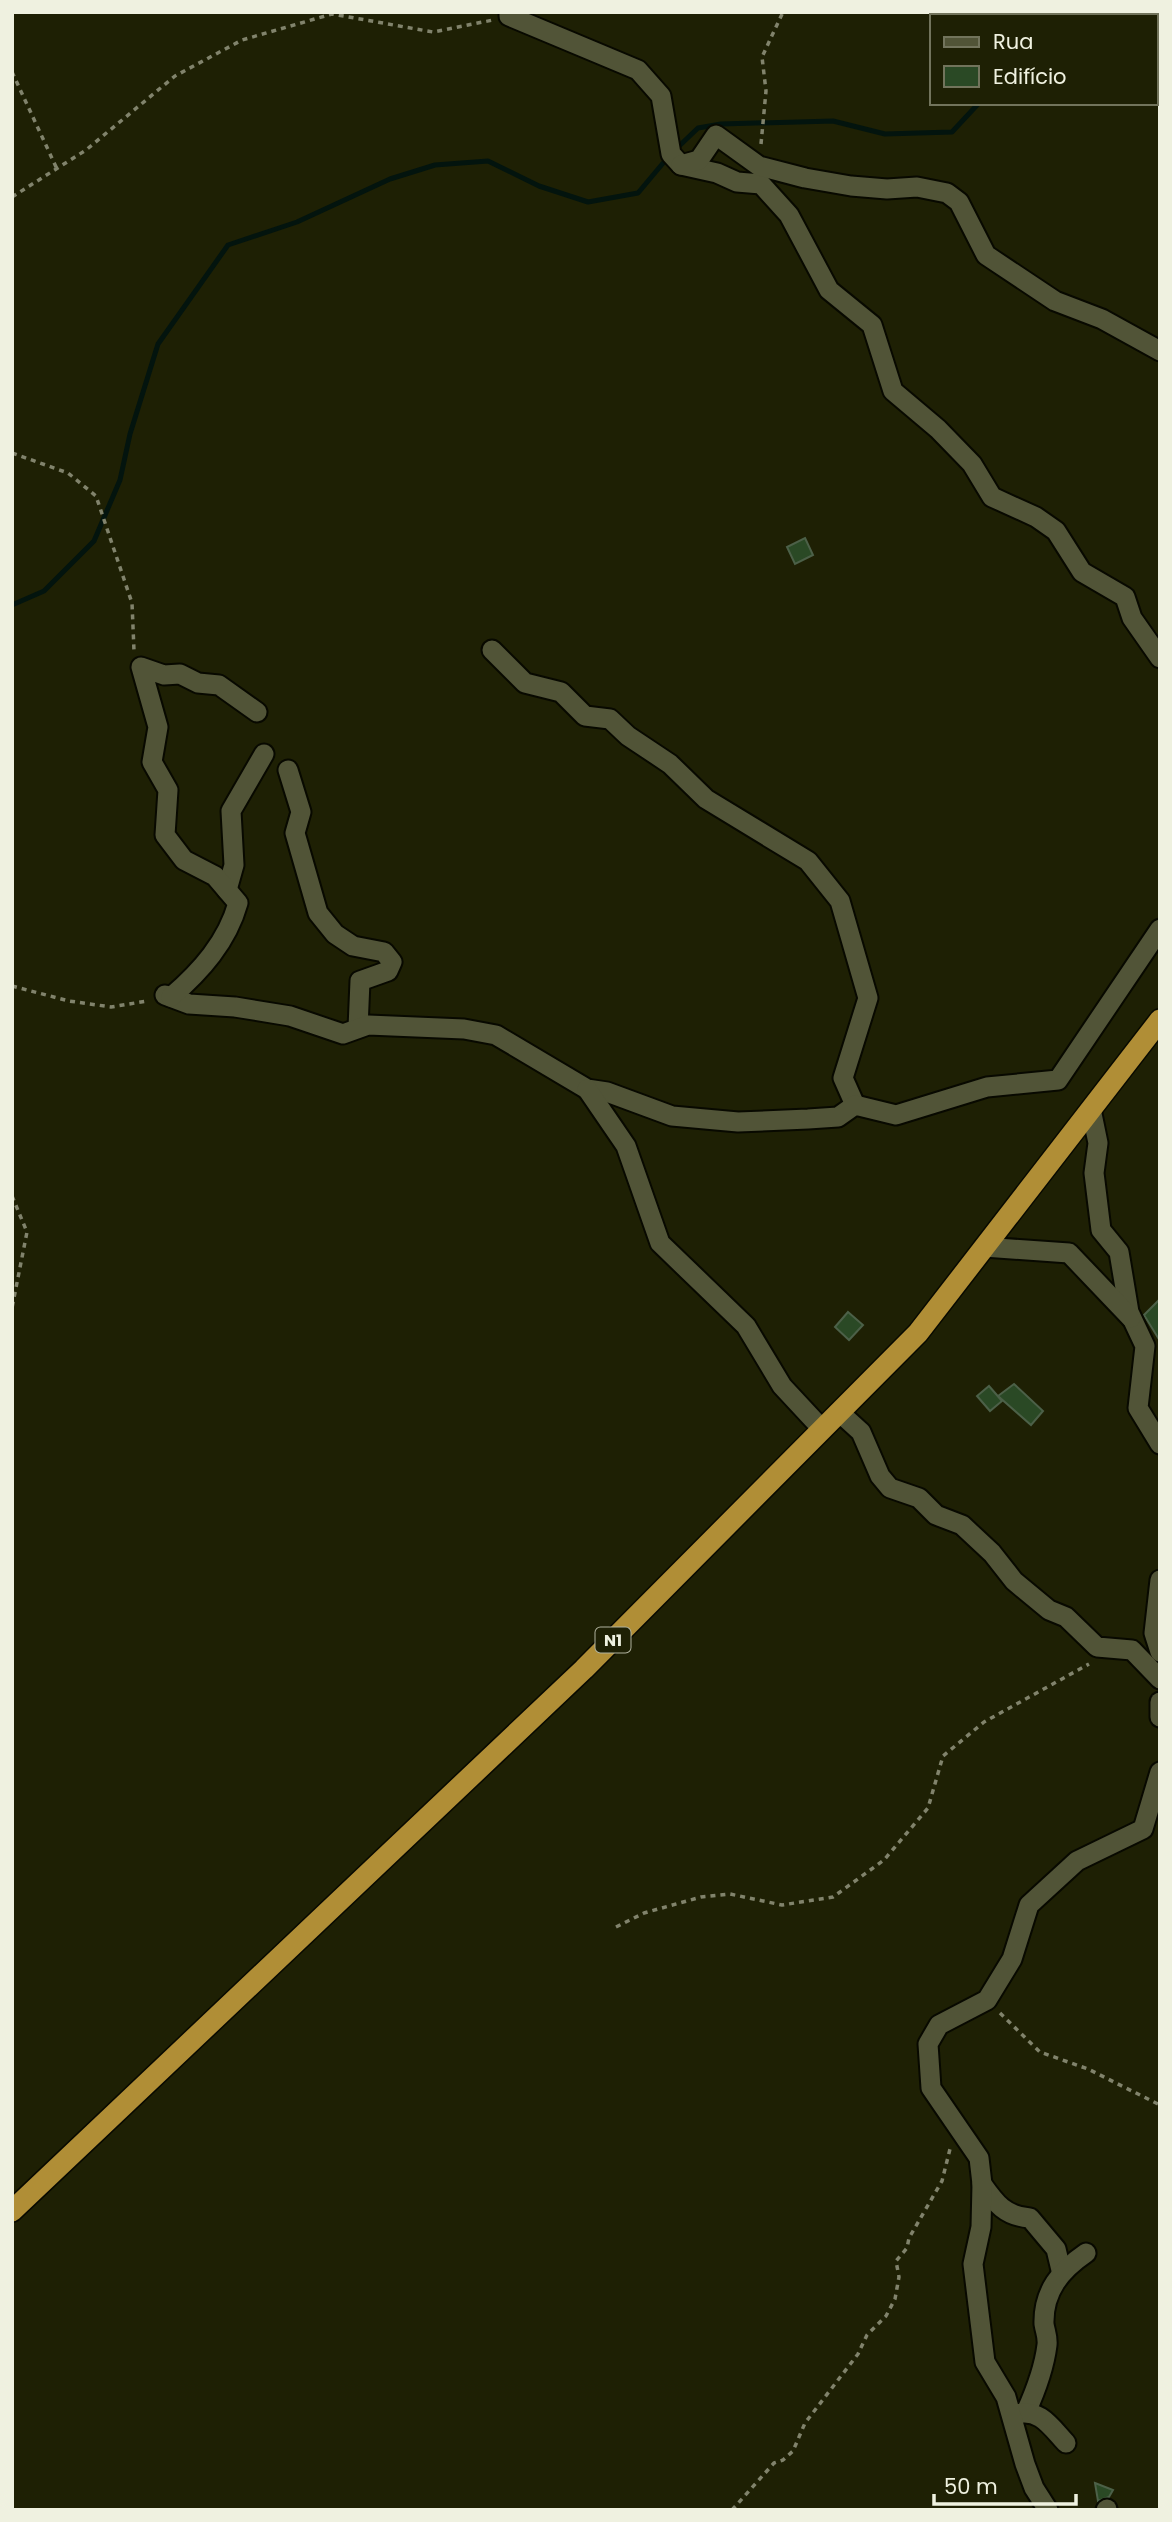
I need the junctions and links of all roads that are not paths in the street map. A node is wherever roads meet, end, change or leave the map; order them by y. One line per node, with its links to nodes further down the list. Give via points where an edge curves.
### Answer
1 (509, 14): 2 (street, via 638,71 661,96 671,154)
2 (681, 164): 3 (street, via 699,160 716,135 759,166 851,186 947,192 959,202 986,255 1055,301 1102,319); 5 (street, via 761,184 789,215 829,290 872,326 892,391 972,464 992,497 1056,531 1082,572 1125,597 1132,618)
3 (1160, 351)
4 (492, 650): 14 (street, via 525,683 561,692 585,716 610,719 670,764 706,799 808,861 840,901 868,998 843,1078)
5 (1160, 658)
6 (257, 712): 9 (street, via 219,685 141,667 158,727 152,762 168,790 165,835 184,860 215,876)
7 (264, 754): 9 (street, via 231,811 234,865)
8 (288, 770): 12 (street, via 301,812 295,833 318,913 335,934 353,946 384,952 392,962 388,971 360,981)
9 (227, 890): 12 (street, via 237,903 231,928 196,976 168,996 189,1004 290,1016 344,1034)
10 (1160, 929): 14 (street, via 1058,1080 987,1087 896,1115)
11 (1160, 1020): 15 (highway, N1)
12 (358, 1028): 13 (street, via 464,1029 496,1035)
13 (587, 1089): 14 (street, via 672,1116 738,1122 838,1117); 19 (street, via 625,1146 660,1243 746,1326 782,1386)
14 (855, 1105)
15 (1091, 1109): 16 (highway, N1); 17 (street, via 1098,1143 1094,1173 1101,1230 1119,1252)
16 (984, 1247): 17 (street, via 1069,1253); 18 (highway, N1, via 918,1333)
17 (1132, 1319): 20 (street, via 1145,1346 1138,1408)
18 (839, 1412): 19 (highway, N1); 23 (street, via 861,1432 890,1488 919,1498 936,1515 962,1525 1014,1581 1049,1610 1066,1617 1097,1647 1132,1650)
19 (822, 1429): 28 (highway, N1, via 584,1668)
20 (1160, 1444)
21 (1160, 1580): 22 (street, via 1154,1633)
22 (1160, 1652)
23 (1160, 1679)
24 (1160, 1702): 25 (street)
25 (1160, 1717)
26 (1160, 1772): 27 (street, via 1143,1829 1077,1861 1029,1905 1012,1959 987,2000 939,2025 928,2044 931,2088 979,2158)
27 (982, 2184): 30 (street, via 997,2205 1014,2217 1030,2218 1056,2249); 31 (street, via 981,2227 973,2264 985,2362)
28 (12, 2211)
29 (1086, 2253): 30 (street)
30 (1061, 2270): 31 (street, via 1047,2300 1046,2353 1038,2386)
31 (1018, 2414): 32 (street, via 1042,2416); 33 (street, via 1034,2488)
32 (1066, 2443)
33 (1048, 2510)

